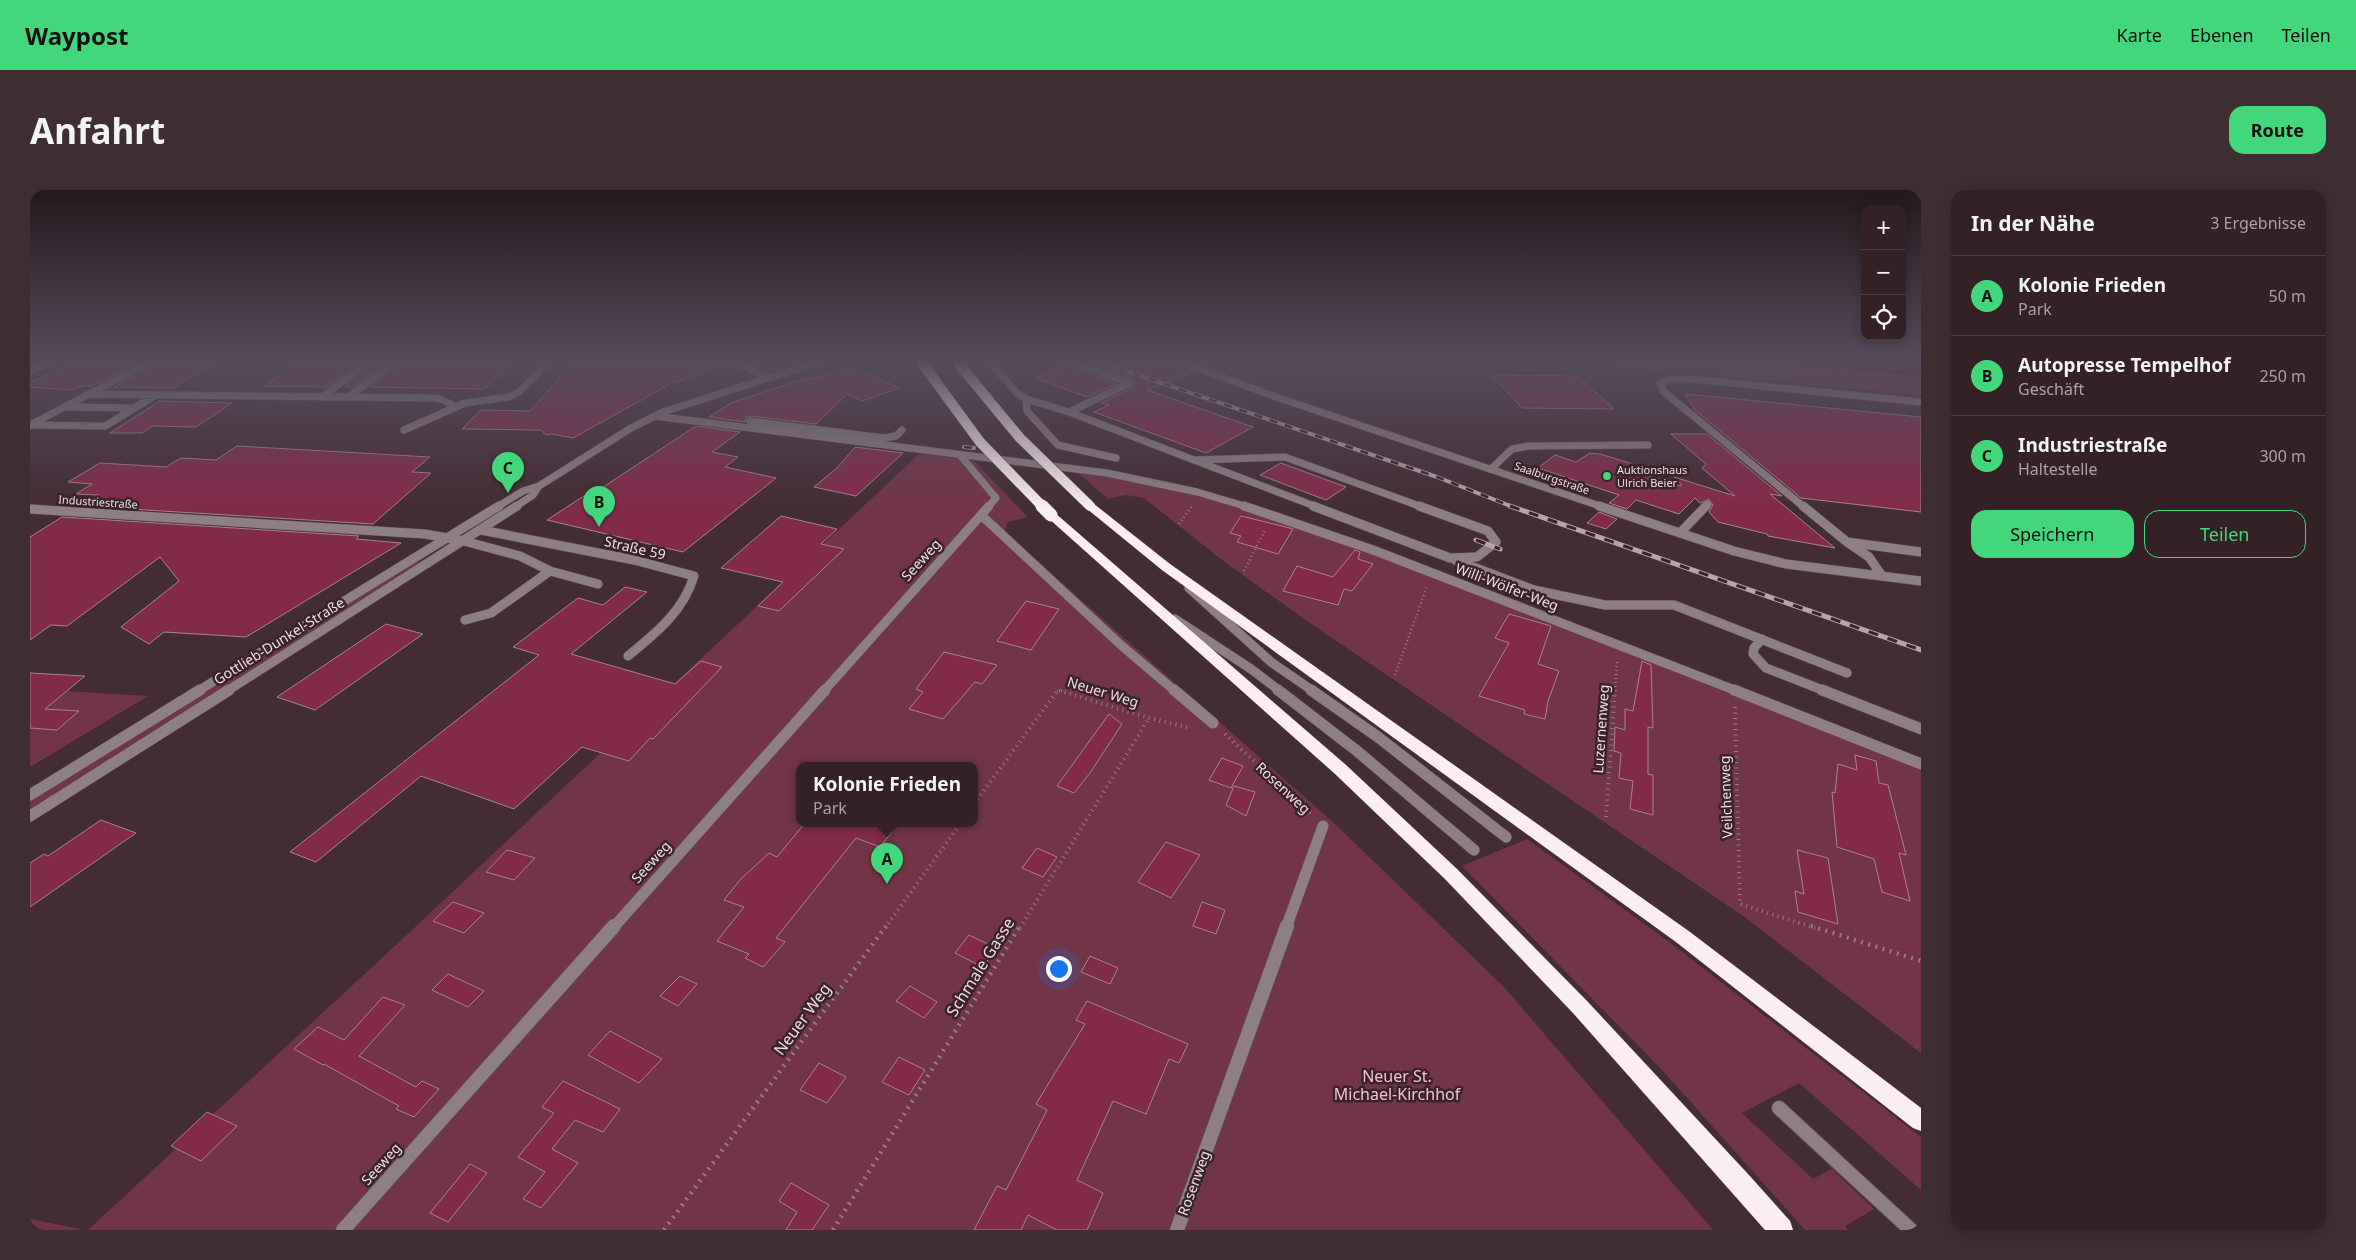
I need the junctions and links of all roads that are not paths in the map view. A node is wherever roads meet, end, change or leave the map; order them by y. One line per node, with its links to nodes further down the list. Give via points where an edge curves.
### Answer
1 (56, 412): 13 (street)
2 (128, 412): 13 (street, via 105,426)
3 (446, 412): 14 (street)
4 (665, 412): 12 (street, Gottlieb-Dunkel-Straße)
5 (678, 412): 15 (street, via 884,438 896,436)
6 (956, 412): 37 (highway, bridge, via 980,442 1051,514)
7 (994, 412): 32 (highway, bridge, via 1039,460)
8 (1028, 412): 18 (street, via 1058,444)
9 (1069, 412): 19 (street)
10 (1319, 412): 20 (street, Saalburgstraße)
11 (1687, 412): 29 (street)
12 (655, 416): 17 (street, Willi-Wölfer-Weg); 21 (street, Gottlieb-Dunkel-Straße)
13 (30, 425)
14 (404, 430)
15 (902, 430)
16 (1648, 445): 20 (street, via 1512,448)
17 (960, 455): 24 (street, via 996,498); 44 (street, Willi-Wölfer-Weg, via 1145,479 1273,514 1618,643)
18 (1116, 458)
19 (1193, 460): 31 (street); 31 (street, via 1285,457 1488,531 1496,542 1477,557)
20 (1491, 469): 26 (street, Saalburgstraße)
21 (539, 486): 25 (street, Gottlieb-Dunkel-Straße, via 533,495); 27 (street, Gottlieb-Dunkel-Straße, via 523,491)
22 (1708, 504): 26 (street)
23 (30, 509): 27 (street, Industriestraße)
24 (981, 515): 42 (street, via 1122,646); 52 (street, Seeweg)
25 (481, 530): 28 (street, Gottlieb-Dunkel-Straße); 40 (street, Straße 59, via 634,560 694,576 687,597 675,615)
26 (1680, 532): 34 (street, Saalburgstraße, via 1760,558)
27 (447, 537): 28 (street, Industriestraße); 45 (street, Gottlieb-Dunkel-Straße)
28 (464, 541): 33 (street, Industriestraße, via 520,556); 46 (street, Gottlieb-Dunkel-Straße)
29 (1847, 542): 30 (street); 34 (street, via 1869,557)
30 (1921, 552)
31 (1450, 558): 39 (street, via 1534,590 1605,605 1674,605)
32 (1166, 567): 48 (street, via 1271,662 1378,737); 51 (highway, via 1683,937)
33 (550, 571): 36 (street, Industriestraße); 38 (street, via 491,613)
34 (1882, 576): 35 (street, Saalburgstraße)
35 (1921, 581)
36 (598, 584)
37 (1151, 604): 49 (street, via 1251,669 1357,751); 54 (highway, via 1340,769 1451,874 1587,1015)
38 (465, 620)
39 (1762, 640): 41 (street); 43 (street, via 1753,654 1766,668)
40 (628, 656)
41 (1846, 673)
42 (1213, 723)
43 (1921, 729)
44 (1921, 764)
45 (30, 795)
46 (30, 816)
47 (1323, 826): 53 (street, Rosenweg)
48 (1506, 837)
49 (1474, 850)
50 (1779, 1108): 55 (street)
51 (1921, 1120)
52 (343, 1230)
53 (1177, 1230)
54 (1780, 1230)
55 (1911, 1230)

